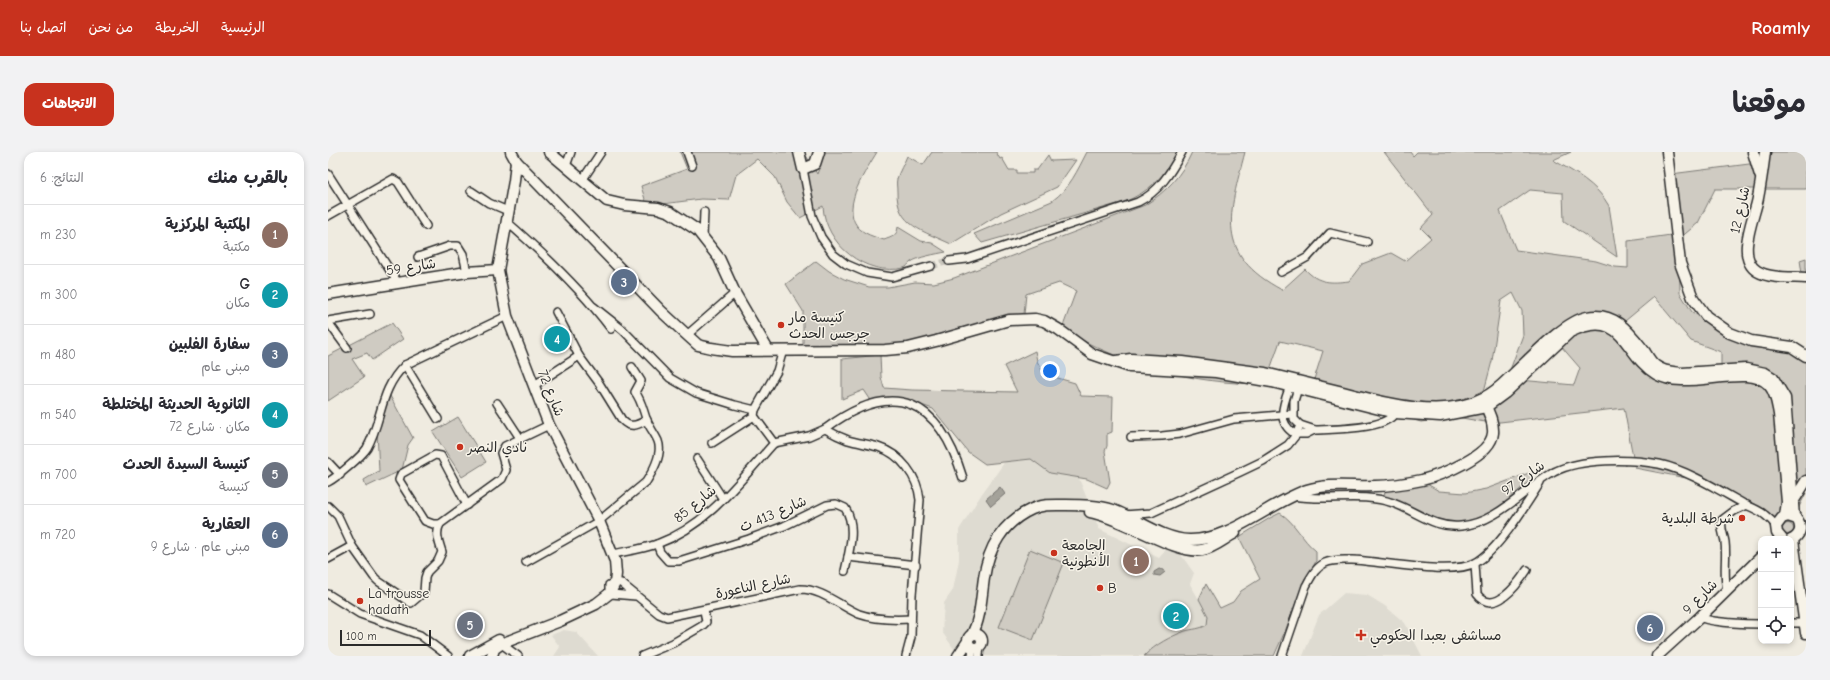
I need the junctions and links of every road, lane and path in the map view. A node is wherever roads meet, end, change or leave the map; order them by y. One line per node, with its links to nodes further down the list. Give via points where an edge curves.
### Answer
1 (511, 152): 12 (street)
2 (549, 152): 13 (street)
3 (571, 152): 13 (street)
4 (601, 152): 20 (street)
5 (687, 152): 14 (street)
6 (799, 152): 15 (street)
7 (819, 152): 15 (street, via 815,164)
8 (1182, 152): 30 (street, via 1163,182 1149,196 1138,202 967,259)
9 (1667, 152): 49 (street, via 1680,263 1692,298 1706,316 1730,333 1744,339 1787,346)
10 (1753, 152): 18 (street)
11 (1765, 152): 18 (street, شارع 12)
12 (516, 161): 17 (street); 19 (street, شارع 72)
13 (566, 166): 20 (street)
14 (692, 166)
15 (803, 168): 31 (street, via 812,216 821,237 833,254 846,264 867,273 892,277)
16 (328, 174): 22 (street)
17 (532, 176): 19 (street, via 522,175); 45 (street)
18 (1761, 179): 35 (street, شارع 12, via 1758,200 1747,236 1752,266 1762,273)
19 (514, 180): 25 (street, شارع 72)
20 (583, 180): 27 (street, via 607,201 670,212)
21 (471, 191): 25 (street)
22 (348, 205): 24 (street); 26 (street, via 393,179 398,182); 36 (street)
23 (704, 212): 27 (street)
24 (328, 216)
25 (507, 216): 32 (street, شارع 72); 39 (street)
26 (426, 226)
27 (703, 237): 37 (street, via 719,258)
28 (1367, 242): 34 (street, via 1330,233 1308,257)
29 (418, 257): 33 (street, via 450,246 458,246 463,254)
30 (949, 261)
31 (931, 266)
32 (498, 270): 33 (street, شارع 59); 42 (street, شارع 72)
33 (467, 272): 36 (street, شارع 59)
34 (1281, 272)
35 (1806, 278)
36 (398, 283): 38 (street, شارع 59)
37 (735, 293): 45 (street); 47 (street)
38 (328, 294)
39 (594, 307): 44 (street); 61 (street, via 623,330 670,378 696,392)
40 (556, 312): 50 (street)
41 (370, 314): 43 (street)
42 (507, 316): 51 (street); 54 (street, شارع 72)
43 (328, 322): 46 (street)
44 (611, 329)
45 (687, 335): 47 (street, via 698,345 711,348 732,351)
46 (347, 348)
47 (768, 350): 48 (street)
48 (783, 350): 53 (street, via 855,351 908,348 1009,320 1035,319 1051,324 1092,354 1112,362 1131,359 1245,369); 61 (street, via 778,371)
49 (1804, 352)
50 (579, 356): 54 (street); 65 (street, via 627,425 632,426)
51 (405, 365): 64 (street); 79 (street, via 389,384 366,449)
52 (632, 367): 65 (street, via 641,381 636,392)
53 (1295, 385): 55 (street); 56 (street); 59 (street)
54 (533, 386): 68 (street, شارع 72)
55 (1286, 399): 56 (street); 63 (street)
56 (1294, 401): 62 (street)
57 (496, 403): 74 (street)
58 (1484, 403): 59 (street); 60 (street); 66 (street); 86 (street, via 1572,322 1592,316 1604,317 1628,331 1653,363 1661,369 1682,373 1746,369 1765,373 1773,378 1785,398)
59 (1396, 410): 60 (street, via 1440,416); 71 (street, via 1390,419 1378,424)
60 (1470, 411): 66 (street)
61 (755, 413): 75 (street); 76 (street)
62 (1293, 414): 63 (street); 67 (street)
63 (1282, 415): 69 (street); 73 (street, via 1234,419 1168,435)
64 (438, 419)
65 (647, 420): 93 (street, via 659,448 650,475 646,482)
66 (1492, 422): 84 (street, via 1490,444 1481,452 1423,480 1376,486 1333,486 1311,489)
67 (1298, 423): 69 (street); 71 (street); 72 (street)
68 (549, 425): 74 (street); 93 (street, شارع 72)
69 (1288, 428): 72 (street)
70 (825, 429): 76 (street, via 809,436); 80 (street, via 869,405 892,402 916,405 944,431 956,454); 107 (street, via 846,439 887,451 911,472 919,490 920,500)
71 (1315, 430): 72 (street, via 1306,434)
72 (1296, 434): 91 (street, via 1288,445 1263,461)
73 (1131, 437)
74 (520, 438): 87 (street, via 502,449 506,469 504,475 496,484 479,492)
75 (712, 443)
76 (774, 443): 85 (street, شارع 85)
77 (697, 459): 85 (street)
78 (328, 462): 79 (street)
79 (340, 475): 83 (street)
80 (963, 478)
81 (1542, 480): 84 (street, شارع 97, via 1483,521 1461,526 1429,521 1395,504 1372,498); 88 (street, شارع 97, via 1556,471 1579,464 1604,461 1654,464 1686,474); 106 (street, via 1521,513 1487,556)
82 (1806, 481): 86 (street)
83 (328, 482)
84 (1297, 496): 90 (street, via 1201,551 1175,546 1096,513); 96 (street, via 1231,528 1199,540 1181,540)
85 (723, 499): 99 (street, شارع 85, via 702,519)
86 (1791, 501): 94 (street)
87 (467, 505): 95 (street); 95 (street, via 441,456 435,454 401,474 399,480 425,521)
88 (1747, 505): 94 (street, شارع 97, via 1765,515); 112 (street, via 1722,520 1725,542 1724,581)
89 (328, 506): 100 (street, via 342,522)
90 (1054, 508): 92 (street, via 1095,507); 121 (street, via 1026,518 999,544 989,570)
91 (1151, 513): 92 (street); 96 (street)
92 (1124, 515): 96 (street)
93 (599, 521): 101 (street, شارع 72); 105 (street)
94 (1790, 521): 97 (street, via 1777,533); 98 (street, via 1798,535)
95 (440, 524): 100 (street, via 438,537 442,552 438,561 427,572 424,592 410,603 378,581)
96 (1145, 525)
97 (1782, 536)
98 (1794, 536)
99 (657, 544): 101 (street, شارع 85); 102 (street, شارع 413 ت, via 668,561 679,561 750,539 827,505 836,504 845,508 850,518 851,538)
100 (352, 546): 103 (street)
101 (613, 556): 111 (street, شارع 72)
102 (848, 557): 107 (street); 109 (street, شارع 413 ت)
103 (328, 559)
104 (1758, 560): 112 (street, شارع 9)
105 (526, 562)
106 (1474, 564): 108 (street, via 1477,594 1482,599 1493,602 1506,596); 124 (street, via 1444,569 1367,561 1327,562 1316,569 1311,577)
107 (916, 565): 116 (street)
108 (1527, 570)
109 (846, 571)
110 (1793, 572): 119 (street)
111 (615, 588): 114 (street, شارع الناعورة, via 636,596 659,614 667,617); 120 (street); 120 (street, via 593,606)
112 (1727, 590): 115 (street, شارع 9)
113 (328, 594): 122 (street, via 360,614 420,635)
114 (704, 610): 116 (street, شارع الناعورة, via 806,589 870,617 885,620); 130 (street, via 706,622 702,626 673,643)
115 (1704, 614): 117 (street, via 1706,620); 134 (street, شارع 9)
116 (911, 619): 131 (street, via 911,637)
117 (1758, 624)
118 (1794, 624): 119 (street)
119 (1806, 629)
120 (499, 643): 123 (street); 128 (street); 129 (street)
121 (974, 645): 132 (street); 133 (street)
122 (437, 648): 125 (street); 126 (street)
123 (471, 655): 127 (street, via 481,653)
124 (1284, 655)
125 (438, 656)
126 (448, 656)
127 (488, 656)
128 (492, 656)
129 (518, 656)
130 (642, 656)
131 (906, 656)
132 (958, 656)
133 (963, 656)
134 (1657, 656)

